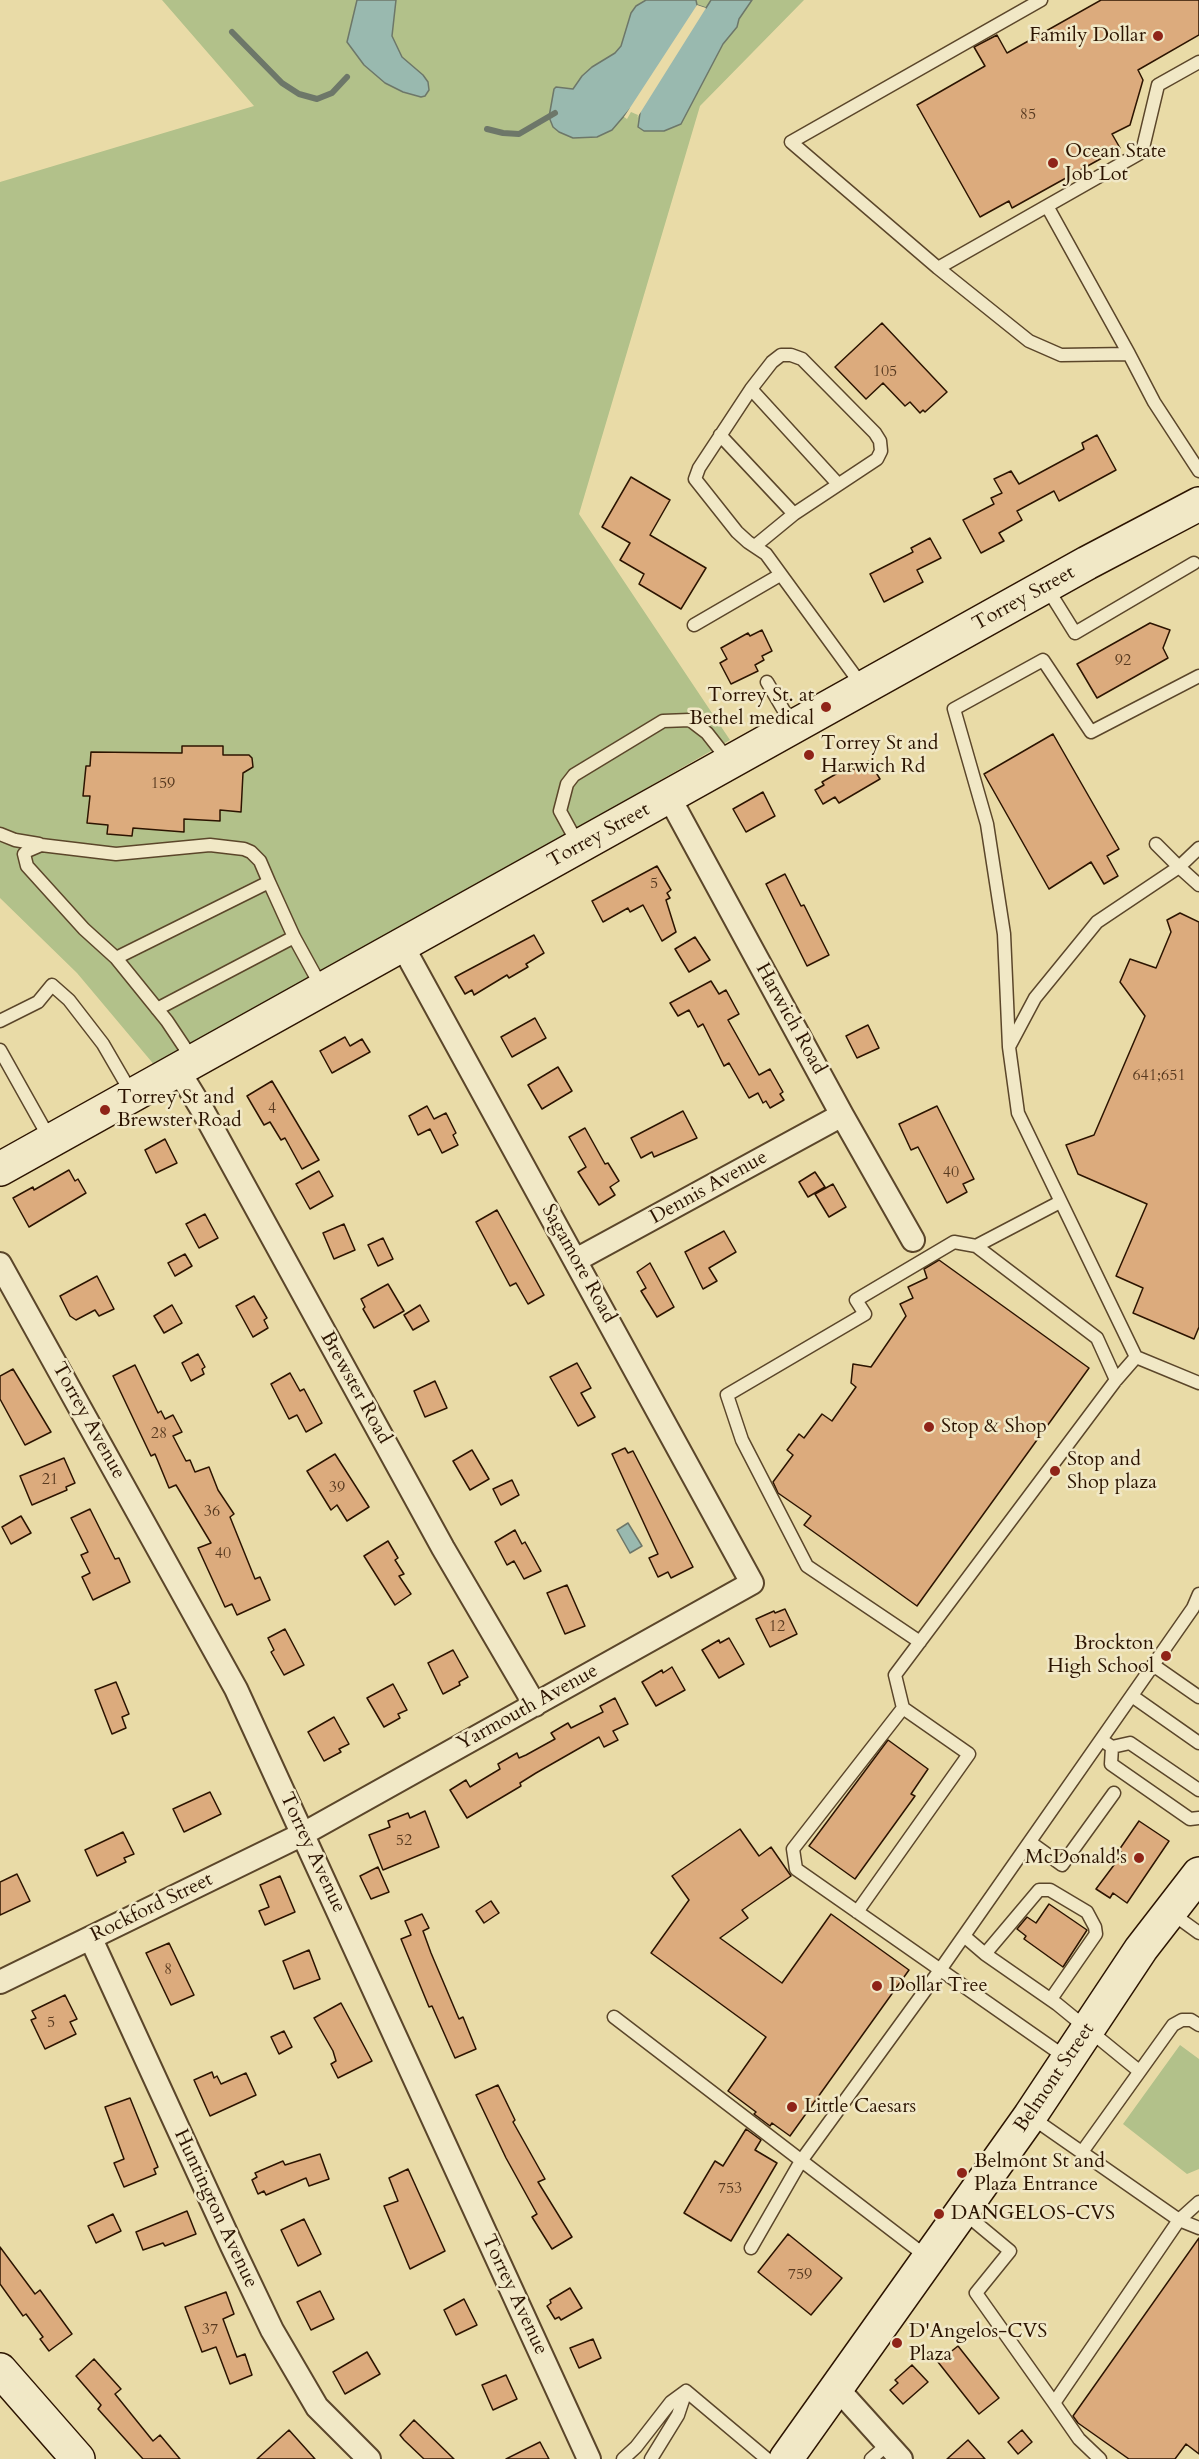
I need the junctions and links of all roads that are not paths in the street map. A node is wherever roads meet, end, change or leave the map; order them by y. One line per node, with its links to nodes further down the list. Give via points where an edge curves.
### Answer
1 (1041, 0): 4 (lane, via 791,142)
2 (1199, 62): 3 (lane, via 1158,85 1142,152)
3 (1047, 206): 4 (lane); 5 (lane)
4 (938, 268): 5 (lane, via 1029,341 1061,355)
5 (1129, 354): 8 (lane, via 1154,402)
6 (751, 389): 7 (lane); 9 (lane); 9 (lane, via 772,362 791,355 802,359 875,433 881,451 877,459)
7 (720, 435): 11 (lane); 12 (lane, via 695,479 737,532)
8 (1199, 471)
9 (838, 484): 11 (lane)
10 (1199, 504): 15 (main road, Torrey Street)
11 (794, 514): 12 (lane)
12 (755, 546): 14 (lane, via 766,554)
13 (1194, 563): 15 (lane, via 1075,633)
14 (780, 575): 16 (lane); 19 (lane)
15 (1047, 586): 19 (main road, Torrey Street)
16 (693, 625)
17 (1199, 676): 37 (lane, via 1091,732 1044,660 954,709 987,824 1004,934)
18 (767, 682): 20 (lane)
19 (864, 688): 20 (main road, Torrey Street)
20 (794, 727): 21 (main road, Torrey Street)
21 (730, 763): 22 (main road, Torrey Street); 26 (lane, via 707,733 690,720 663,721 574,775 567,784 560,811)
22 (669, 797): 26 (main road, Torrey Street); 41 (street, Harwich Road)
23 (0, 834): 25 (lane)
24 (1156, 844): 28 (lane)
25 (40, 845): 29 (lane, via 116,854 193,846 244,849 256,856); 33 (lane, via 32,846 24,854 27,866 84,929)
26 (579, 847): 32 (main road, Torrey Street)
27 (1199, 848): 28 (lane)
28 (1179, 867): 30 (lane); 37 (lane, via 1097,922 1035,998)
29 (269, 882): 31 (lane); 33 (lane)
30 (1199, 885)
31 (294, 937): 34 (lane); 35 (lane)
32 (402, 945): 34 (main road, Torrey Street); 47 (street, Sagamore Road)
33 (116, 957): 35 (lane)
34 (323, 990): 39 (main road, Torrey Street)
35 (157, 1009): 39 (lane)
36 (0, 1021): 40 (lane, via 38,1002 52,986 69,1000 103,1044)
37 (1009, 1047): 44 (lane, via 1018,1113)
38 (0, 1050): 42 (lane)
39 (186, 1066): 40 (main road, Torrey Street); 59 (street, Brewster Road, via 203,1111 438,1538)
40 (132, 1095): 42 (main road, Torrey Street)
41 (842, 1115): 45 (street, Harwich Road); 47 (street, Dennis Avenue)
42 (51, 1141): 43 (main road, Torrey Street)
43 (0, 1168)
44 (1060, 1202): 46 (lane); 49 (lane)
45 (913, 1240)
46 (976, 1246): 50 (lane, via 1097,1338); 55 (lane, via 954,1242 856,1300 865,1314 727,1395 742,1440 807,1566)
47 (576, 1260): 52 (street, Sagamore Road)
48 (0, 1264): 67 (street, Torrey Avenue, via 214,1647)
49 (1136, 1357): 50 (lane); 51 (lane)
50 (1116, 1380): 55 (lane)
51 (1198, 1380)
52 (752, 1583): 59 (street, Yarmouth Avenue)
53 (1199, 1594): 54 (lane)
54 (1196, 1610): 56 (lane)
55 (920, 1642): 60 (lane, via 895,1675)
56 (1153, 1665): 57 (lane); 58 (lane)
57 (1132, 1696): 61 (lane); 62 (lane)
58 (1199, 1697)
59 (535, 1705): 67 (street, Yarmouth Avenue)
60 (903, 1708): 71 (lane, via 793,1849 796,1869); 71 (lane, via 969,1754)
61 (1101, 1739): 63 (lane); 68 (lane)
62 (1199, 1743)
63 (1112, 1747): 64 (lane, via 1130,1743); 66 (lane, via 1111,1764 1190,1819)
64 (1199, 1790)
65 (1114, 1793): 68 (lane, via 1062,1865)
66 (1199, 1818)
67 (303, 1834): 74 (street, Rockford Street); 100 (street, Torrey Avenue)
68 (1030, 1842): 73 (lane)
69 (1199, 1874): 70 (main road, Belmont Street)
70 (1169, 1911): 72 (lane); 81 (main road, Belmont Street)
71 (857, 1912): 76 (lane)
72 (1199, 1933)
73 (964, 1936): 75 (lane); 76 (lane)
74 (91, 1939): 77 (street, Rockford Street); 99 (street, Huntington Avenue, via 272,2330 317,2408)
75 (985, 1954): 78 (lane); 78 (lane, via 1039,1890 1050,1890 1087,1912 1096,1934)
76 (940, 1970): 82 (lane); 86 (lane)
77 (0, 1982)
78 (1051, 1999): 81 (lane)
79 (614, 2017): 86 (lane)
80 (1199, 2025): 83 (lane, via 1191,2020 1173,2025)
81 (1087, 2031): 82 (main road, Belmont Street); 83 (lane)
82 (1069, 2060): 84 (main road, Belmont Street)
83 (1139, 2071): 85 (lane)
84 (1030, 2116): 85 (lane); 88 (main road, Belmont Street)
85 (1082, 2152): 89 (lane)
86 (801, 2161): 91 (lane); 92 (lane)
87 (1199, 2202): 89 (lane)
88 (962, 2212): 92 (main road, Belmont Street); 96 (lane, via 1010,2251 976,2293)
89 (1179, 2220): 90 (lane); 96 (lane)
90 (1199, 2228)
91 (751, 2248)
92 (928, 2258): 94 (main road, Belmont Street)
93 (0, 2370): 98 (main road)
94 (837, 2387): 97 (street); 104 (main road, Belmont Street)
95 (686, 2391): 101 (lane, via 671,2402); 102 (lane, via 678,2415); 103 (lane)
96 (1054, 2403): 106 (lane, via 1079,2439)
97 (895, 2451): 105 (lane)
98 (78, 2459)
99 (369, 2459)
100 (589, 2459)
101 (623, 2459)
102 (651, 2459)
103 (766, 2459)
104 (786, 2459)
105 (872, 2459)
106 (1100, 2459)

